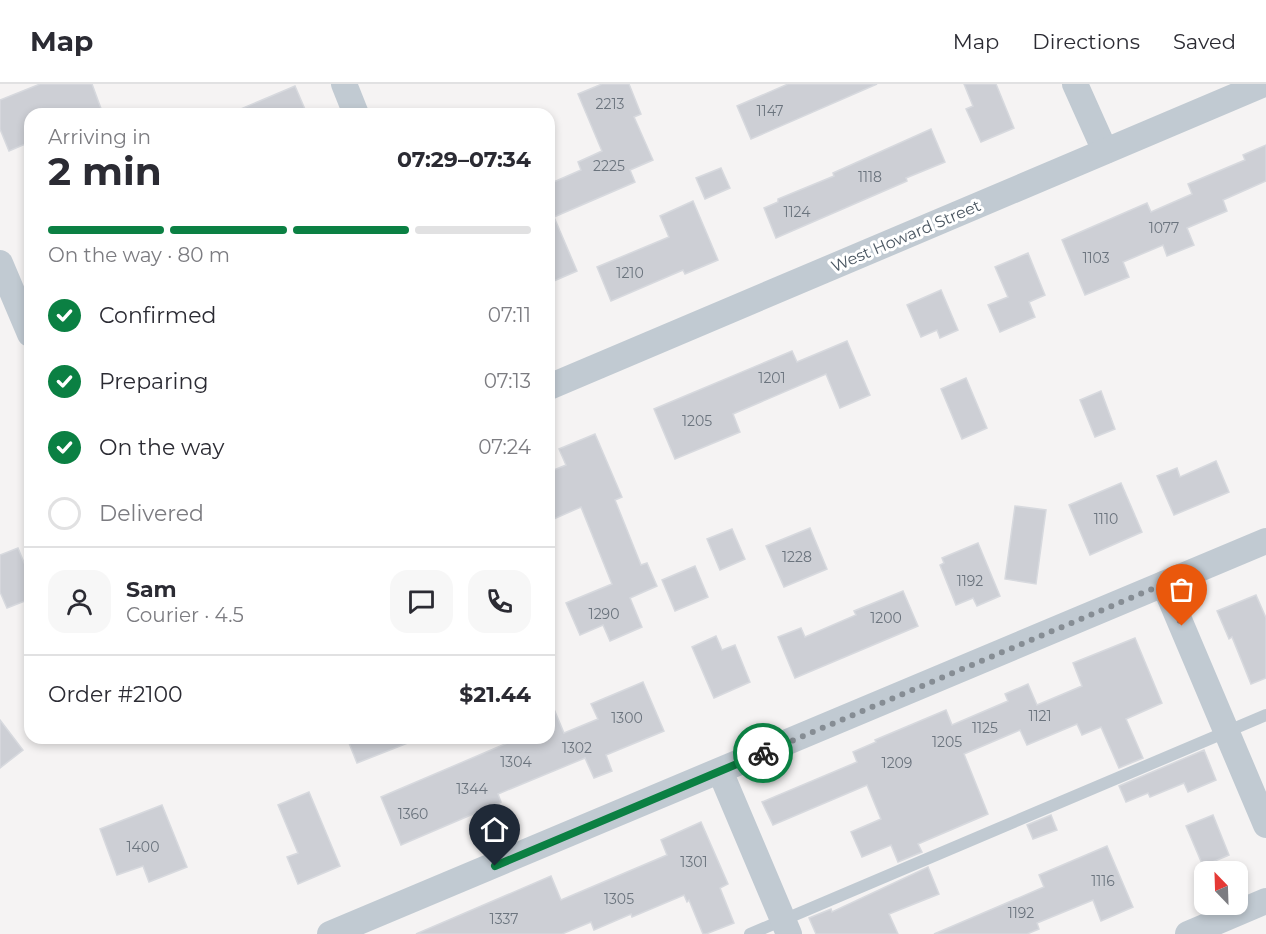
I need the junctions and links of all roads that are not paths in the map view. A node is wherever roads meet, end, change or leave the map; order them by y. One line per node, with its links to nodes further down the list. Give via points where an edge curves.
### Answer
1 (344, 84): 4 (street)
2 (1075, 84): 5 (street)
3 (1264, 84): 5 (street, West Howard Street)
4 (354, 108)
5 (1105, 151): 8 (street, West Howard Street)
6 (0, 263): 7 (street)
7 (24, 320)
8 (555, 384)
9 (1266, 541): 10 (street)
10 (1164, 584): 12 (street); 13 (street)
11 (1266, 715): 12 (lane)
12 (1226, 732): 14 (street); 16 (lane)
13 (720, 771): 16 (street); 17 (street)
14 (1266, 825)
15 (1266, 901): 19 (street)
16 (786, 927): 18 (lane)
17 (330, 934)
18 (750, 934)
19 (1188, 934)

